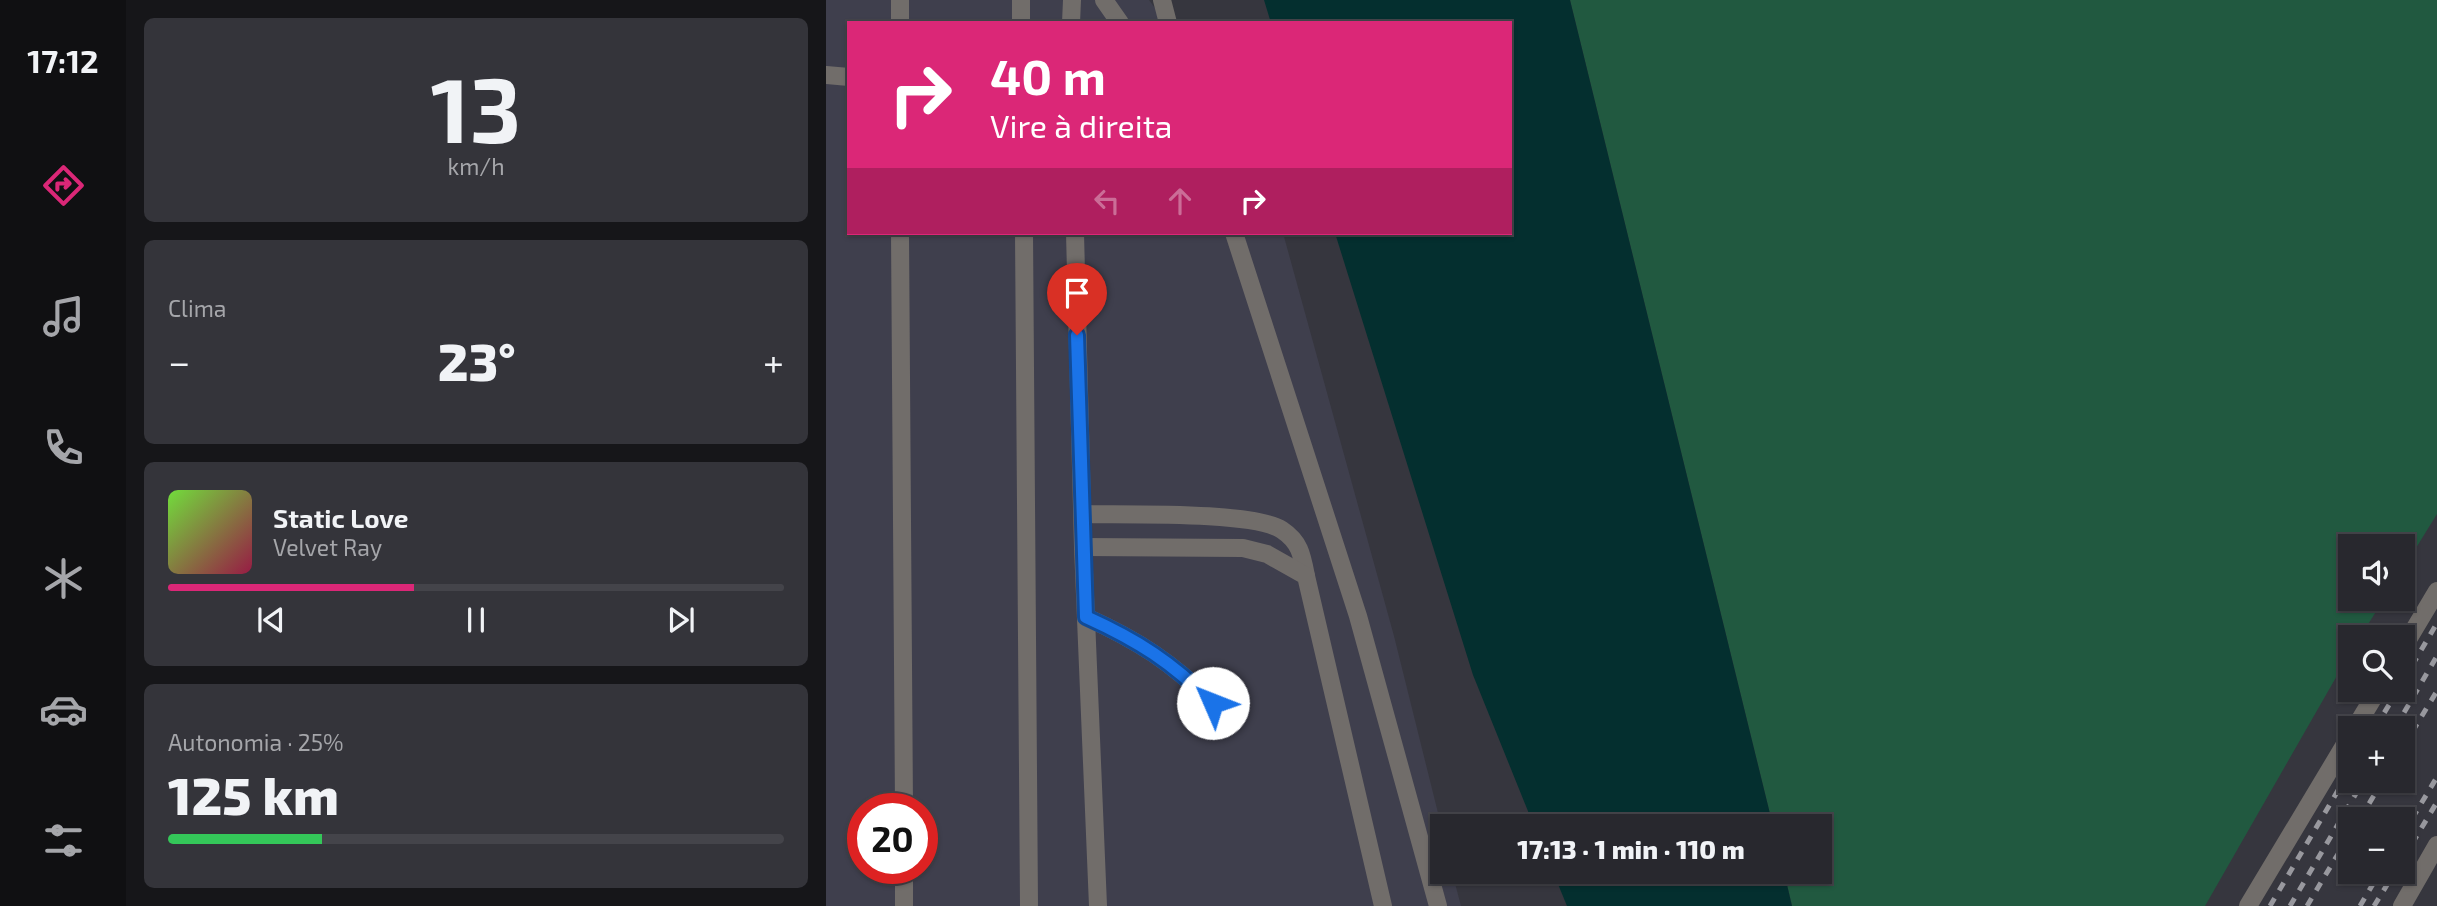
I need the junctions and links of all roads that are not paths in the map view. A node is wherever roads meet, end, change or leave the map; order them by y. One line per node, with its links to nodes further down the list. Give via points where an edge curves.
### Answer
1 (900, 0): 6 (lane)
2 (1021, 0): 7 (lane)
3 (1072, 0): 8 (lane)
4 (1104, 0): 9 (lane)
5 (1162, 0): 10 (lane)
6 (900, 21)
7 (1021, 21)
8 (1071, 21)
9 (1119, 21)
10 (1167, 21)
11 (826, 75): 12 (lane)
12 (847, 76)
13 (900, 235): 25 (lane)
14 (1024, 235): 29 (lane)
15 (1074, 235): 17 (lane)
16 (1235, 235): 32 (lane, via 1357,616)
17 (1083, 514): 18 (lane); 19 (lane, via 1248,519 1280,529 1300,547)
18 (1083, 547): 19 (lane, via 1242,548 1267,554); 21 (lane)
19 (1306, 576): 31 (lane)
20 (2437, 591): 22 (lane)
21 (1086, 617): 23 (lane, via 1135,639 1179,670); 30 (lane)
22 (2415, 628)
23 (1213, 703)
24 (2338, 756): 33 (lane)
25 (904, 793)
26 (2437, 845): 34 (lane)
27 (904, 884): 28 (lane)
28 (904, 906)
29 (1029, 906)
30 (1098, 906)
31 (1383, 906)
32 (1438, 906)
33 (2248, 906)
34 (2402, 906)

